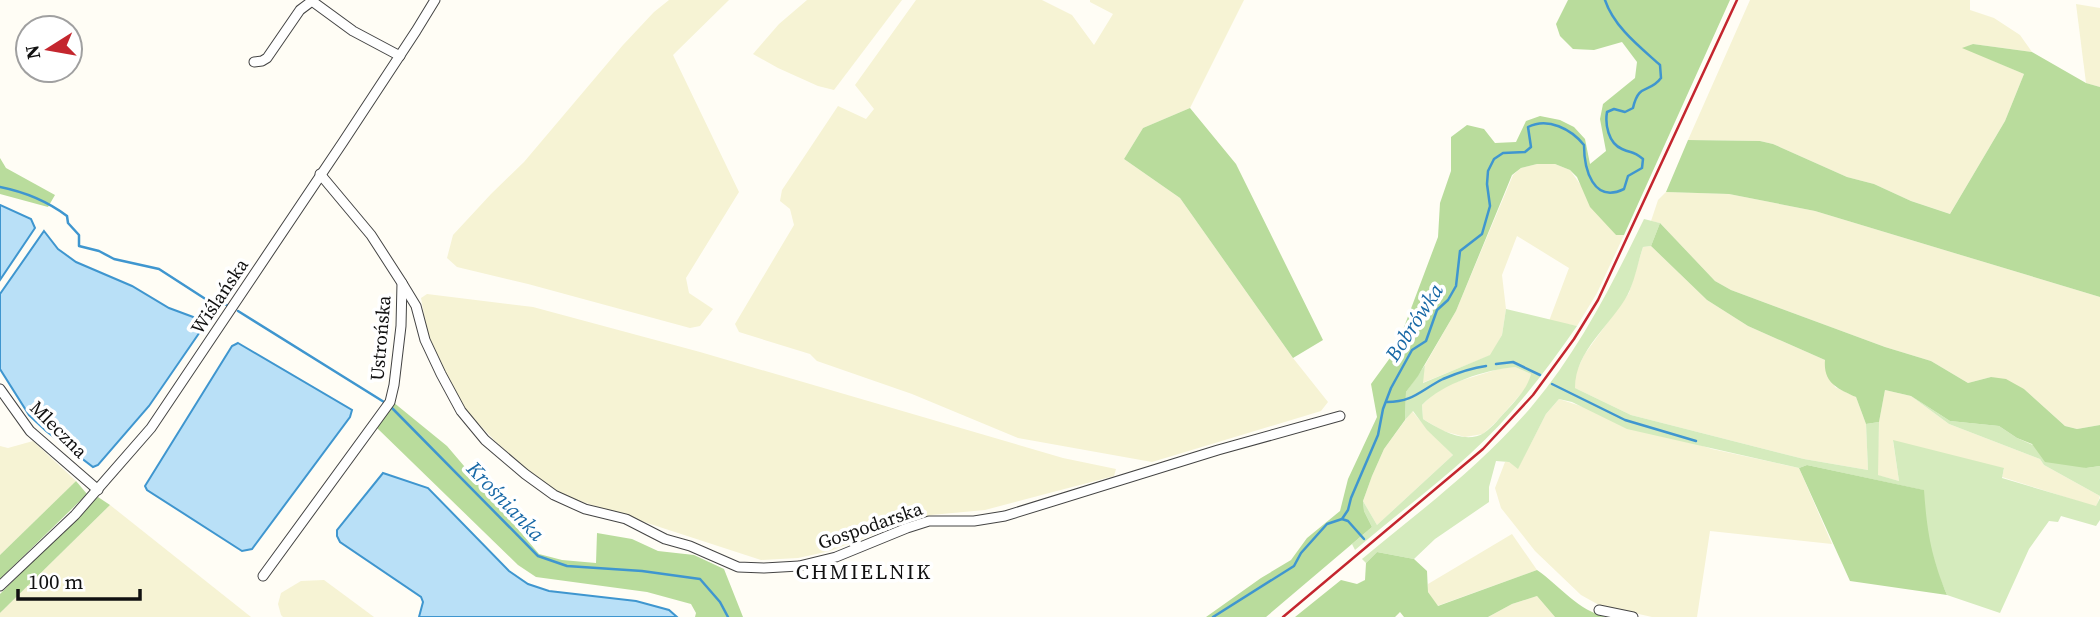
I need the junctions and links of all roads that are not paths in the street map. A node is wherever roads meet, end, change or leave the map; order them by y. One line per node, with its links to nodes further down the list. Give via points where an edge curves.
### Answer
1 (435, 0): 2 (street, Wiślańska)
2 (400, 56): 3 (street, via 352,31 312,1 300,10 270,55); 4 (street, Wiślańska)
3 (254, 62)
4 (320, 174): 5 (street, Ustrońska, via 371,235); 8 (street, Wiślańska, via 150,428)
5 (402, 283): 7 (street, Gospodarska, via 416,306 440,374 461,411 485,440 525,474 575,505 626,519 738,567 799,566 836,557 929,521 1005,516); 9 (street, Ustrońska, via 394,385 388,405)
6 (0, 389): 8 (street, Mleczna, via 30,430)
7 (1340, 416)
8 (98, 490): 10 (street, Wiślańska)
9 (263, 576)
10 (0, 586)
11 (1599, 610): 12 (street)
12 (1633, 617)

